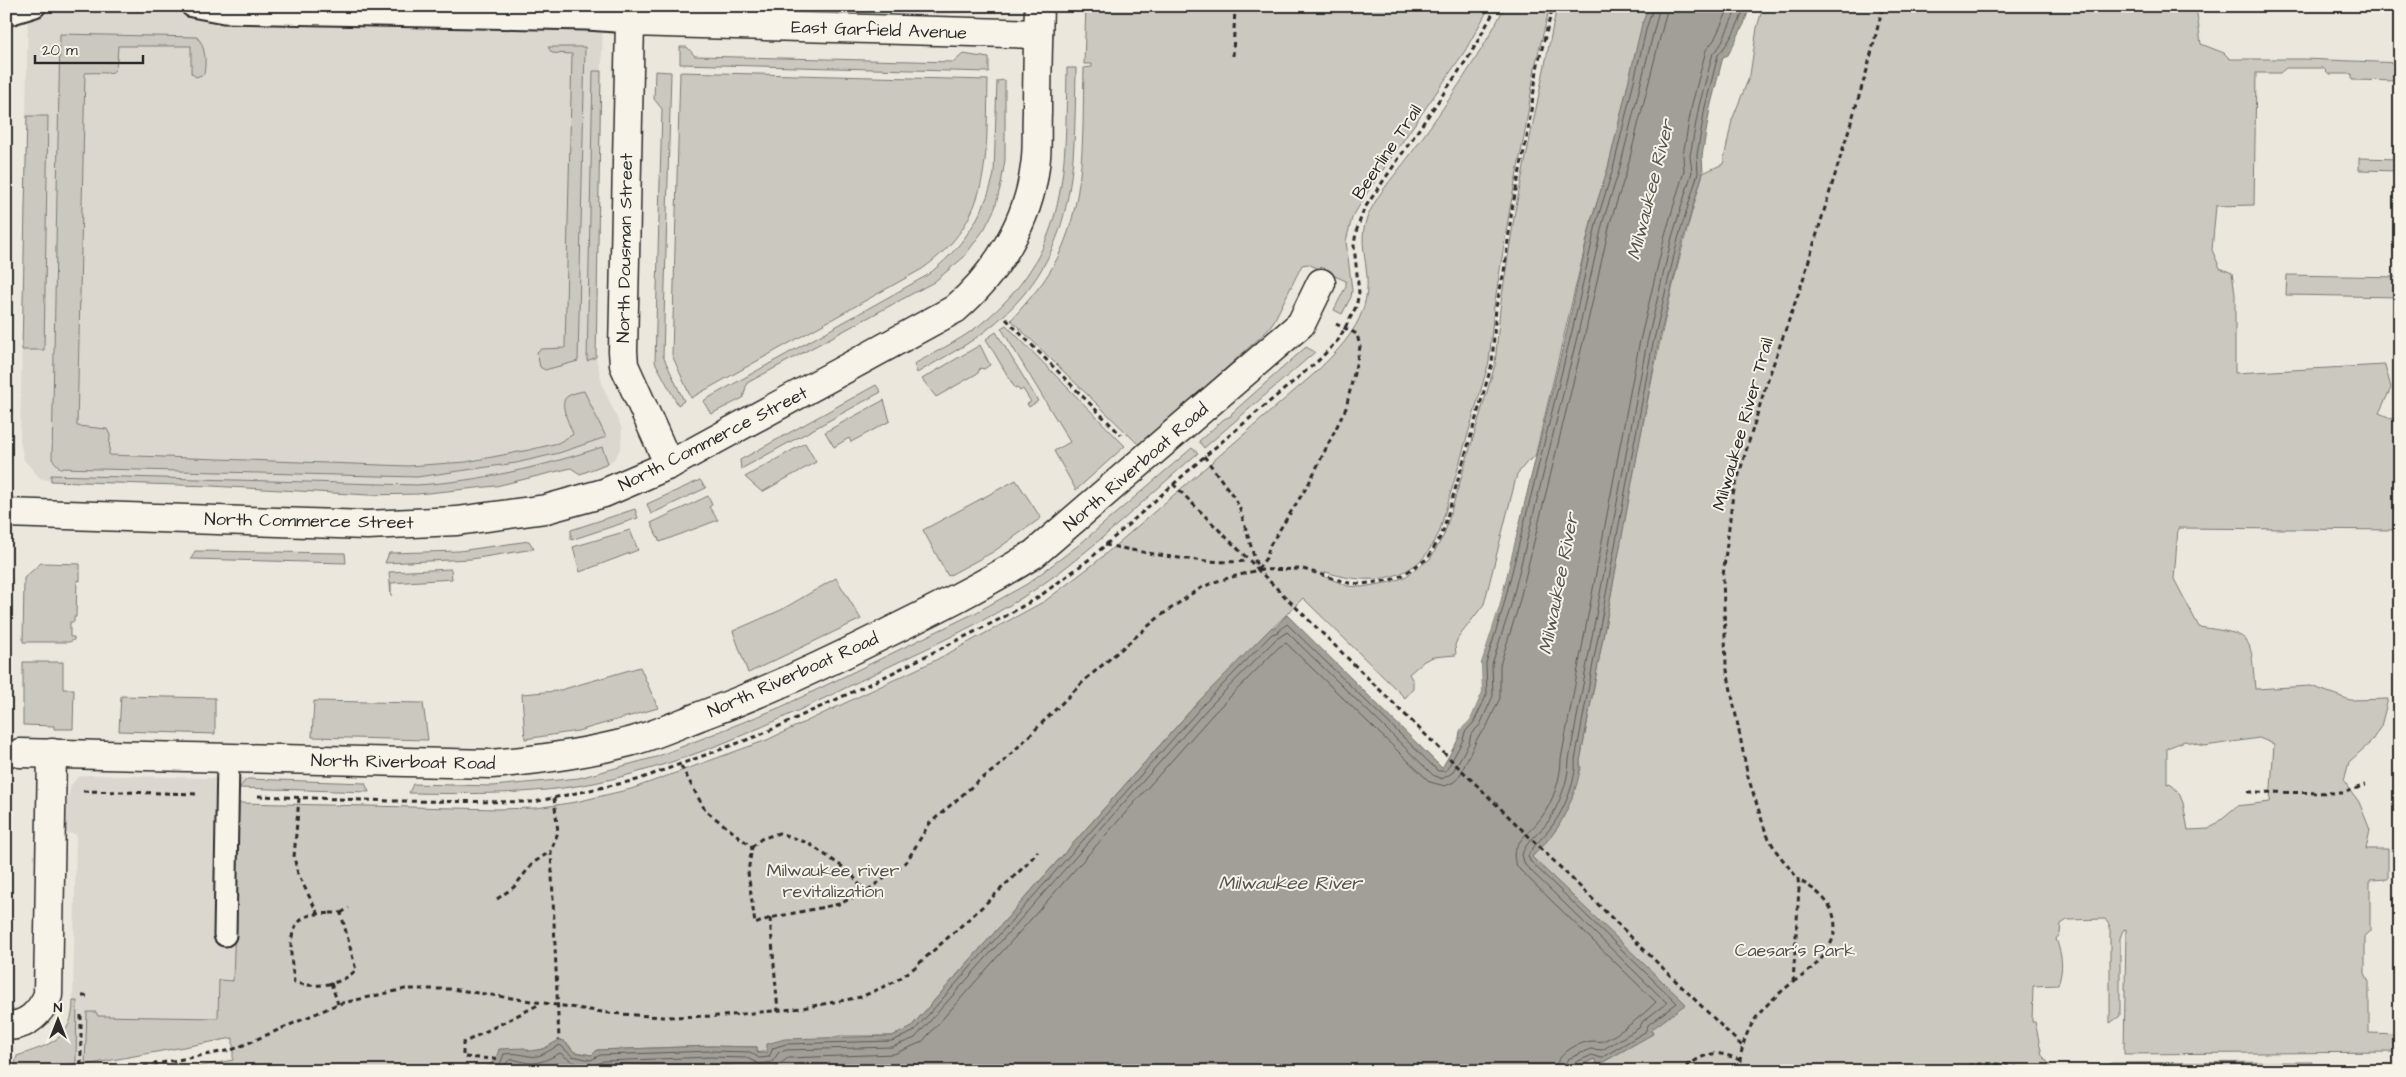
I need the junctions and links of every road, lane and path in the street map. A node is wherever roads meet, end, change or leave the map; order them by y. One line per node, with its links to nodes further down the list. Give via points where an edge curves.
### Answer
1 (35, 6): 9 (lane)
2 (192, 6): 8 (lane, via 224,12 588,19)
3 (1039, 6): 10 (street, North Commerce Street)
4 (1236, 6): 11 (path)
5 (1497, 6): 21 (path, Beerline Trail, via 1470,55 1364,209 1354,246 1359,293 1345,328 1357,334 1360,348 1346,408 1312,477)
6 (1553, 6): 21 (path, via 1538,64 1512,209 1496,308 1492,364 1442,534 1428,558 1416,567 1404,575 1376,583 1349,583 1303,569)
7 (1883, 6): 33 (path, Milwaukee River Trail, via 1867,70 1805,274 1766,384 1733,494 1722,576 1726,665 1748,777 1769,839)
8 (630, 14): 10 (street, East Garfield Avenue); 16 (street, North Dousman Street, via 624,365)
9 (6, 15)
10 (1038, 34): 16 (street, North Commerce Street, via 1035,166 1027,202 1011,239 974,292 955,309 881,351)
11 (1234, 56)
12 (1321, 283): 24 (street, North Riverboat Road, via 1301,324 1034,554 994,579 746,700 631,741 541,760 491,764)
13 (1006, 319): 14 (path)
14 (1125, 439)
15 (1200, 451): 21 (path, via 1239,506)
16 (669, 465): 18 (street, North Commerce Street, via 604,493 546,510 457,521 367,525)
17 (1173, 484): 20 (path)
18 (6, 513)
19 (1104, 545): 20 (path, via 1180,557)
20 (1248, 562): 21 (path)
21 (1258, 570): 34 (path, via 1214,582 1158,617 1086,679 999,766 929,824 906,861); 52 (path)
22 (20, 753): 23 (street, North Riverboat Road)
23 (52, 753): 24 (street, North Riverboat Road); 50 (street, via 48,995 42,1008 30,1020)
24 (228, 759): 40 (lane)
25 (681, 766): 30 (path, via 705,810)
26 (2366, 785): 27 (path, via 2344,793)
27 (2248, 792)
28 (299, 798): 37 (path, via 294,857 298,874)
29 (554, 798): 31 (path, via 558,832)
30 (752, 847): 34 (path, via 761,839 779,833 808,843 850,872); 39 (path, via 748,872 755,924)
31 (551, 851): 35 (path, via 533,863 514,887); 47 (path)
32 (1038, 851): 48 (path, via 931,955 896,981 861,996)
33 (1798, 879): 41 (path); 41 (path, Milwaukee River Trail, via 1822,895 1831,907 1835,924 1828,950 1813,968)
34 (865, 892): 39 (path, via 839,904)
35 (497, 899)
36 (349, 908): 38 (path)
37 (318, 914): 38 (path); 42 (path, via 297,923 292,936 294,982 301,985)
38 (341, 914): 42 (path, via 356,970)
39 (770, 918): 48 (path)
40 (225, 935)
41 (1793, 982): 52 (path, Milwaukee River Trail, via 1769,1001 1747,1030)
42 (331, 983): 45 (path)
43 (82, 996): 44 (path)
44 (87, 996)
45 (338, 1004): 46 (path, via 405,989 429,988); 56 (path, via 232,1050)
46 (541, 1004): 47 (path); 53 (path, via 463,1042 464,1058)
47 (557, 1006): 48 (path, via 662,1018); 51 (path)
48 (778, 1011)
49 (81, 1013): 55 (path)
50 (6, 1026)
51 (558, 1040)
52 (1742, 1046): 54 (path, Milwaukee River Trail)
53 (497, 1059)
54 (1740, 1060): 57 (path, via 1728,1054 1708,1053); 58 (path, Milwaukee River Trail)
55 (81, 1065)
56 (117, 1071)
57 (1678, 1071)
58 (1740, 1071)
59 (1942, 1071): 60 (path, via 1985,1063 2016,1066)
60 (2027, 1071)

